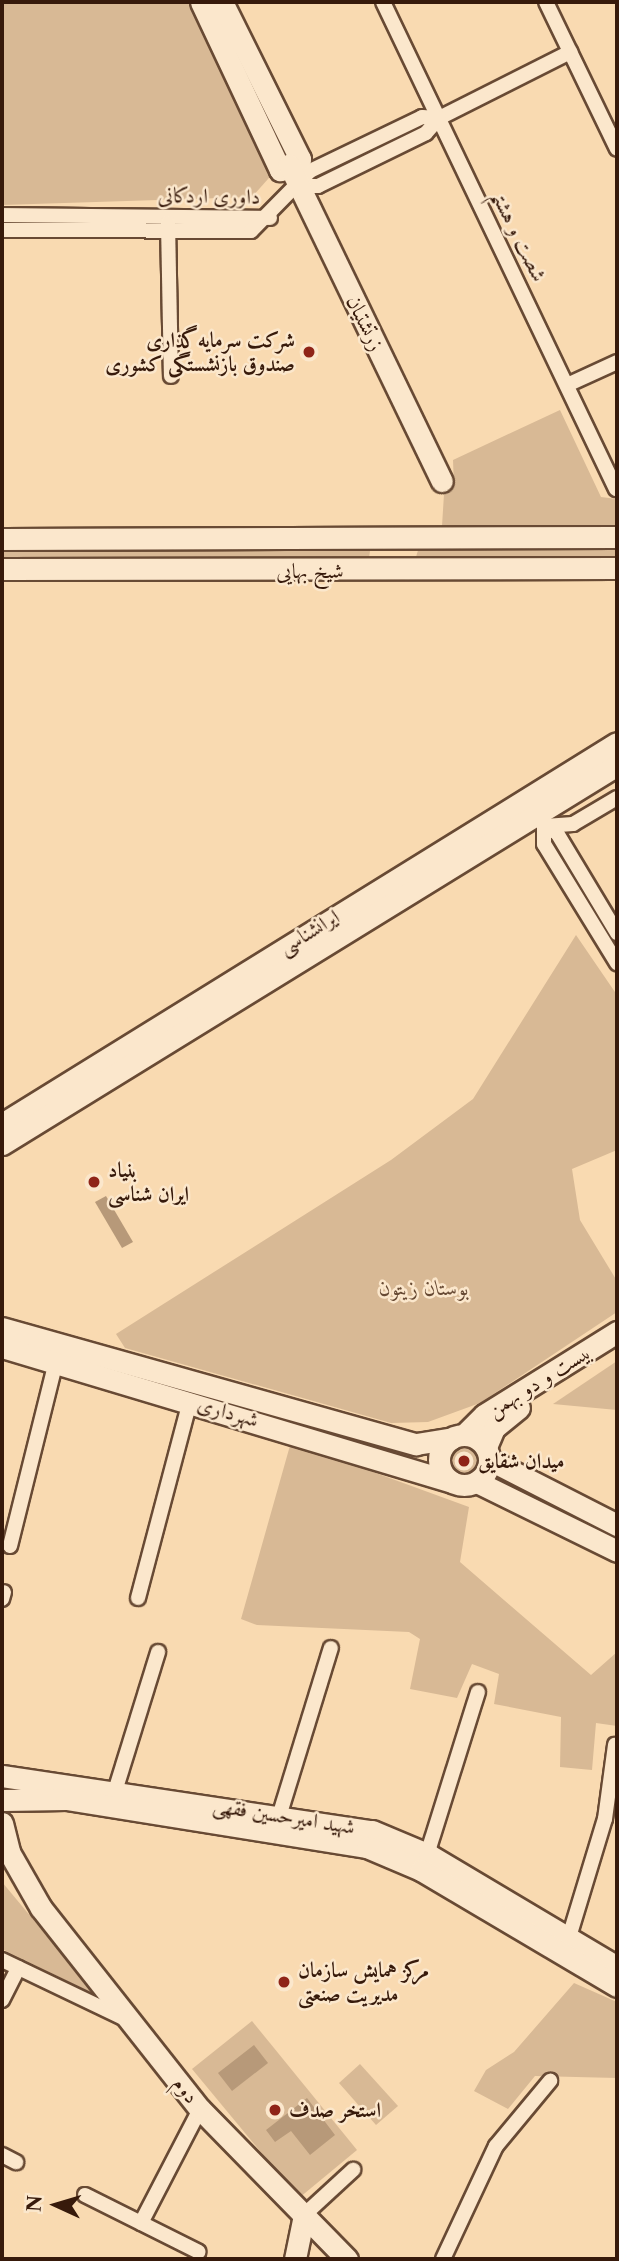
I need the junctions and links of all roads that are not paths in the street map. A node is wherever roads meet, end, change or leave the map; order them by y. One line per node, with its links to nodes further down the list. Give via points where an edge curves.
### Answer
1 (201, 2): 8 (street, زرتشتیان, via 280,170)
2 (222, 2): 8 (street, زرتشتیان, via 300,159)
3 (383, 2): 6 (street, شصت و هشتم)
4 (546, 2): 5 (street)
5 (570, 52): 6 (street); 7 (street)
6 (439, 118): 9 (street, via 426,133 318,186); 15 (street, شصت و هشتم)
7 (617, 149)
8 (289, 165): 9 (street, زرتشتیان)
9 (298, 186): 11 (street, داوری اردکانی, via 270,218 251,231); 16 (street, زرتشتیان)
10 (2, 215): 11 (street, داوری اردکانی)
11 (168, 223): 12 (street, داوری اردکانی); 14 (street)
12 (2, 230)
13 (617, 362): 15 (street)
14 (171, 376)
15 (567, 385): 17 (street, شصت و هشتم)
16 (442, 481)
17 (617, 489)
18 (617, 537): 20 (street, شیخ بهایی)
19 (2, 538): 20 (street, شیخ بهایی)
20 (392, 539): 23 (street)
21 (617, 568): 23 (street, شیخ بهایی)
22 (2, 569): 23 (street, شیخ بهایی)
23 (393, 572)
24 (617, 743): 27 (street, ایرانشناسی)
25 (617, 765): 27 (street, ایرانشناسی)
26 (617, 798): 27 (street, via 573,824)
27 (536, 813): 28 (street, via 557,833); 29 (street, via 544,844); 30 (street, ایرانشناسی)
28 (617, 933)
29 (617, 963)
30 (208, 1004): 31 (street, ایرانشناسی); 32 (street, ایرانشناسی)
31 (2, 1124)
32 (2, 1144)
33 (2, 1328): 37 (street, شهرداری)
34 (617, 1332): 39 (street, بیست و دو بهمن)
35 (2, 1347): 37 (street, شهرداری)
36 (617, 1347): 40 (street, بیست و دو بهمن, via 505,1417)
37 (58, 1354): 38 (street, شهرداری); 44 (street)
38 (193, 1392): 39 (street, شهرداری, via 416,1444); 41 (street, شهرداری); 46 (street)
39 (458, 1436): 40 (street); 41 (street, via 439,1460)
40 (488, 1454): 42 (street); 43 (street)
41 (452, 1482): 42 (street)
42 (477, 1482): 45 (street)
43 (617, 1525)
44 (10, 1546)
45 (617, 1551)
46 (138, 1598)
47 (331, 1648): 54 (street)
48 (158, 1653): 53 (street)
49 (478, 1692): 56 (street)
50 (615, 1745): 59 (street, via 605,1819)
51 (2, 1776): 53 (street, شهید امیرحسین فقهی)
52 (2, 1797): 53 (street, شهید امیرحسین فقهی)
53 (112, 1799): 54 (street, شهید امیرحسین فقهی)
54 (277, 1822): 56 (street, شهید امیرحسین فقهی)
55 (2, 1823): 58 (street, دوم, via 9,1852)
56 (425, 1863): 59 (street, شهید امیرحسین فقهی)
57 (2, 1869): 58 (street, دوم)
58 (41, 1908): 65 (street, دوم)
59 (565, 1947): 61 (street, شهید امیرحسین فقهی); 63 (street, شهید امیرحسین فقهی)
60 (2, 1960): 62 (street)
61 (617, 1967)
62 (18, 1968): 64 (street); 65 (street)
63 (617, 1986)
64 (2, 2000)
65 (133, 2022): 67 (street, دوم)
66 (550, 2081): 77 (street, via 496,2146)
67 (200, 2109): 72 (street, دوم); 73 (street)
68 (2, 2155): 69 (street)
69 (16, 2162)
70 (353, 2170): 72 (street)
71 (85, 2194): 73 (street)
72 (304, 2215): 75 (street); 76 (street, دوم)
73 (141, 2223): 74 (street)
74 (198, 2252)
75 (295, 2259)
76 (347, 2259)
77 (443, 2259)

